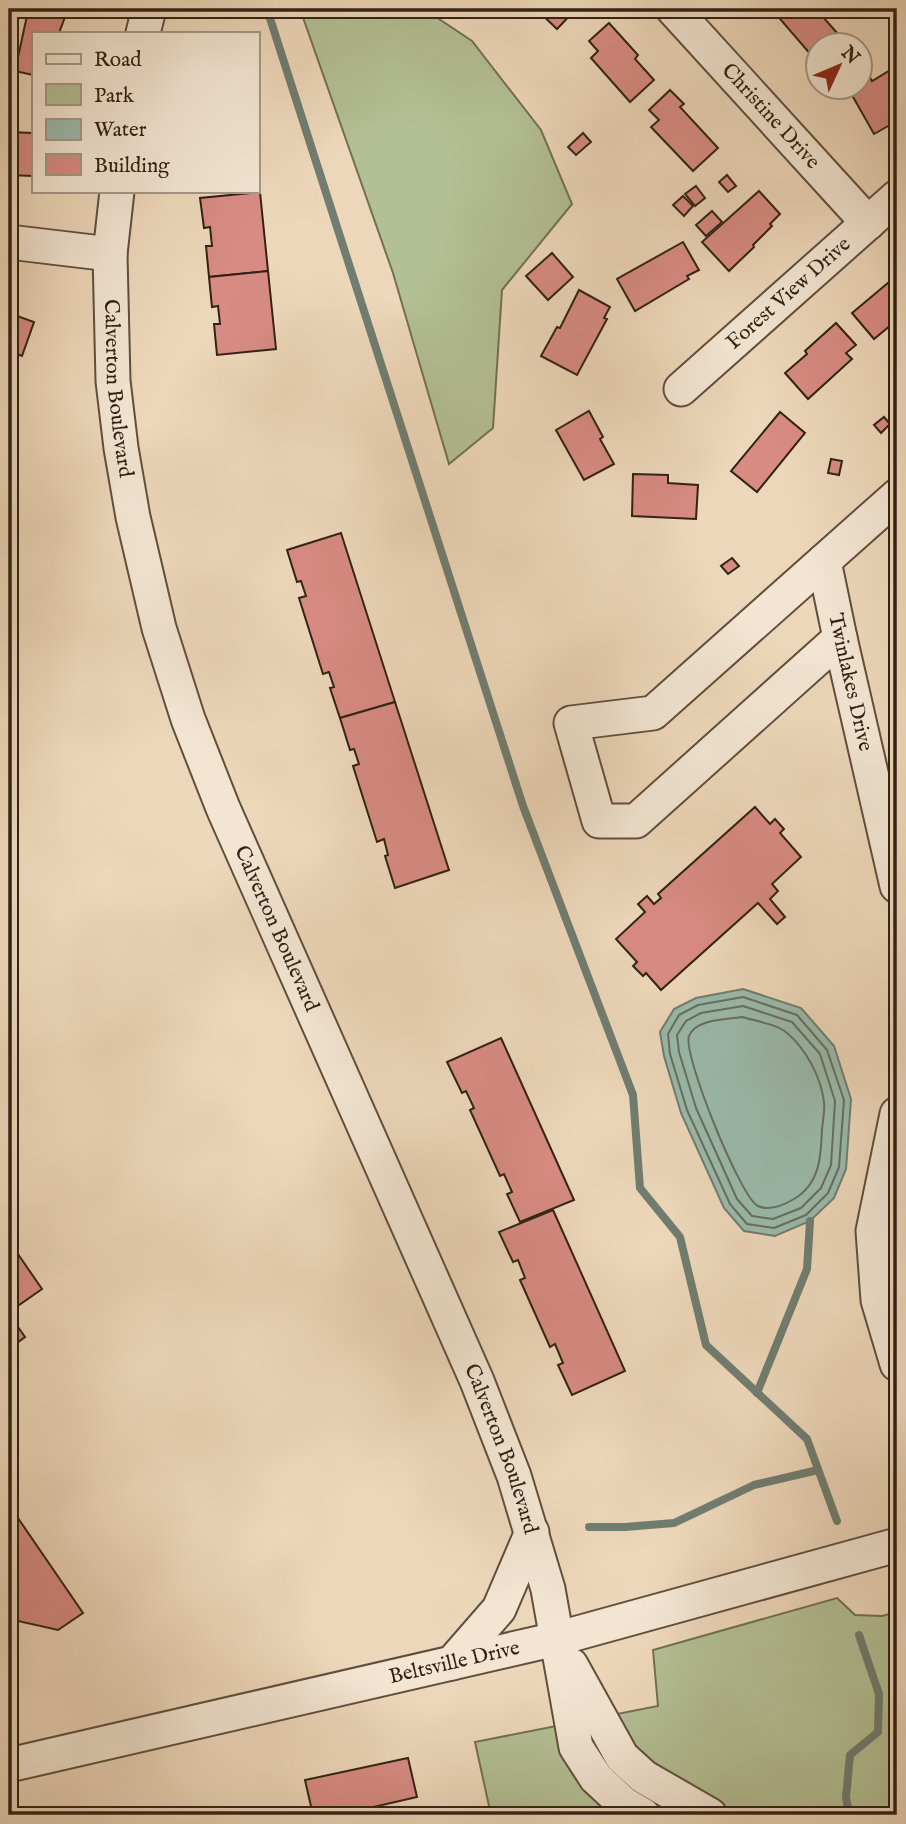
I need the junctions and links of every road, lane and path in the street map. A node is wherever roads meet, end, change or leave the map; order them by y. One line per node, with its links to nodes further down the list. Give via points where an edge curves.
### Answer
1 (149, 9): 3 (street)
2 (673, 9): 6 (street, Christine Drive)
3 (143, 32)
4 (117, 192): 8 (street, Calverton Boulevard)
5 (897, 197): 6 (street, Forest View Drive)
6 (869, 223): 9 (street, Forest View Drive)
7 (9, 242): 8 (street)
8 (110, 254): 16 (street, Calverton Boulevard, via 113,380 121,448 159,628 188,719 228,820 477,1381)
9 (681, 389)
10 (897, 496): 11 (street)
11 (824, 561): 12 (street, Twinlakes Drive); 12 (street, via 653,713 571,723 599,821 636,821)
12 (840, 638): 13 (street, Twinlakes Drive)
13 (897, 886)
14 (897, 1114): 15 (street, via 873,1231 878,1300)
15 (897, 1364)
16 (531, 1532): 18 (street, Calverton Boulevard, via 548,1588); 19 (street, via 499,1609)
17 (897, 1545): 18 (street, Beltsville Drive)
18 (556, 1639): 19 (street, Beltsville Drive); 21 (street, Calverton Boulevard, via 576,1747 596,1778); 22 (street, via 622,1757 644,1777)
19 (452, 1663): 20 (street, Beltsville Drive)
20 (9, 1765)
21 (643, 1815)
22 (710, 1815)

